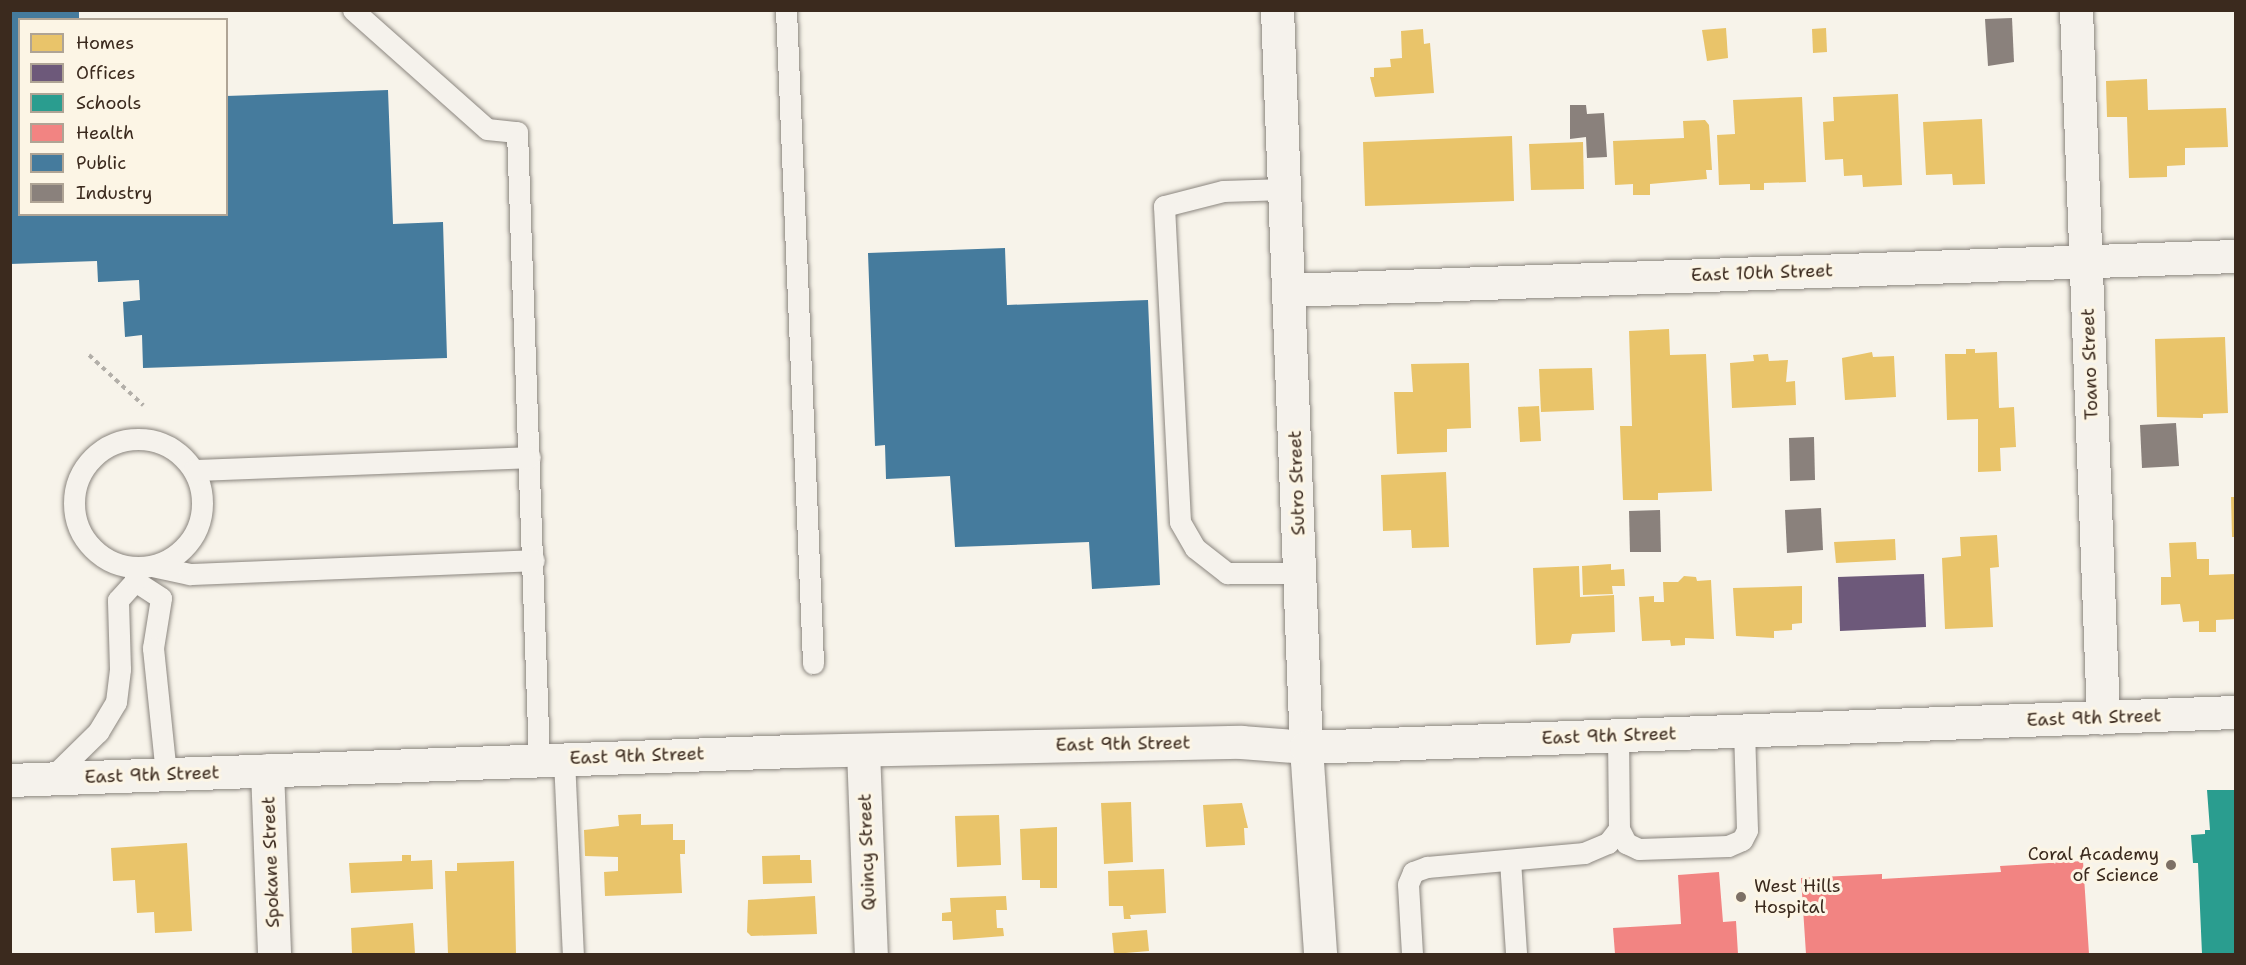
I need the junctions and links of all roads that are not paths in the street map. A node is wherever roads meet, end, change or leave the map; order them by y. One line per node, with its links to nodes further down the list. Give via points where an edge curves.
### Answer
1 (353, 10): 9 (lane, via 487,129 517,132)
2 (786, 10): 14 (lane)
3 (1277, 10): 5 (street, Sutro Street)
4 (2076, 10): 7 (street, Toano Street)
5 (1285, 189): 8 (street, Sutro Street); 13 (lane, via 1223,191 1164,206 1180,522 1195,548 1227,573)
6 (2235, 256): 7 (street, East 10th Street)
7 (2086, 262): 8 (street, East 10th Street); 16 (street, Toano Street)
8 (1290, 290): 13 (street, Sutro Street)
9 (530, 457): 10 (lane); 11 (lane)
10 (194, 470): 12 (lane, via 202,499 198,528 179,552); 12 (lane, via 180,453 161,442 139,438 117,441 97,452 83,469 74,501 81,533 94,550 113,562)
11 (534, 560): 12 (lane, via 190,574); 21 (lane)
12 (140, 571): 23 (lane, via 161,598 153,648); 24 (lane, via 118,600 120,669 116,702 98,732)
13 (1301, 573): 19 (street, Sutro Street)
14 (813, 663)
15 (2235, 712): 16 (street, East 9th Street)
16 (2103, 717): 17 (street, East 9th Street)
17 (1744, 730): 18 (street, East 9th Street); 26 (lane, via 1747,830 1742,840 1728,846 1639,849 1626,843)
18 (1618, 735): 19 (street, East 9th Street); 26 (lane)
19 (1306, 747): 20 (street, East 9th Street, via 1242,742); 31 (street, Sutro Street)
20 (863, 750): 21 (street, East 9th Street); 30 (street, Quincy Street)
21 (552, 759): 22 (street, East 9th Street); 29 (lane)
22 (267, 770): 23 (street, East 9th Street); 28 (street, Spokane Street)
23 (166, 774): 24 (street, East 9th Street)
24 (51, 778): 25 (street, East 9th Street)
25 (10, 780)
26 (1619, 829): 27 (lane, via 1608,843 1584,853)
27 (1510, 860): 32 (lane, via 1427,867 1413,872 1408,884); 33 (lane)
28 (274, 954)
29 (573, 954)
30 (871, 954)
31 (1320, 954)
32 (1412, 954)
33 (1516, 954)

